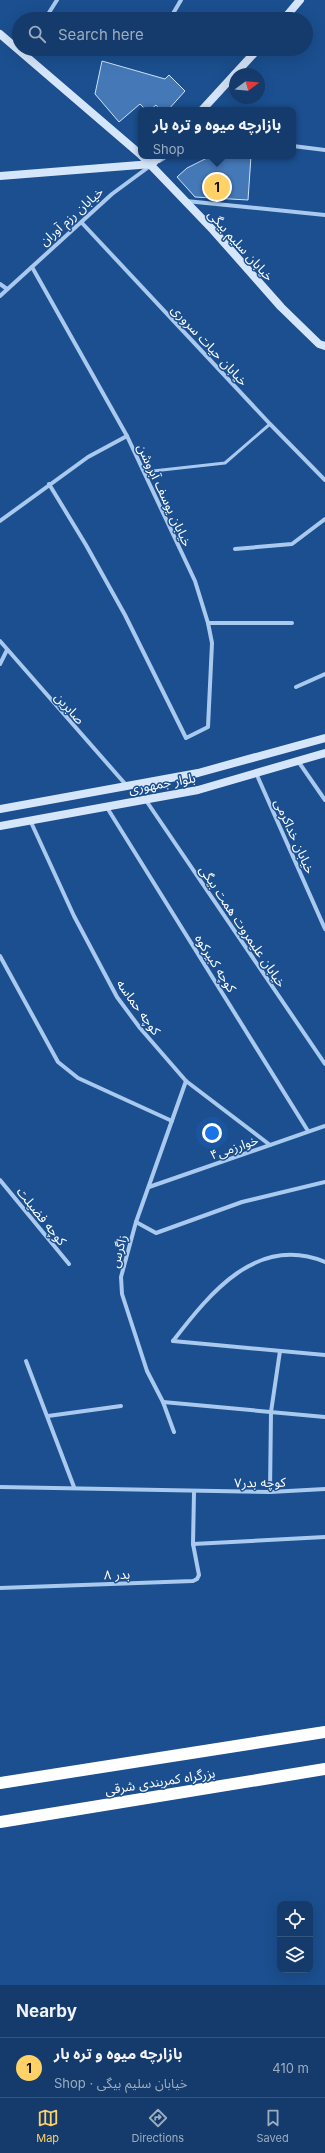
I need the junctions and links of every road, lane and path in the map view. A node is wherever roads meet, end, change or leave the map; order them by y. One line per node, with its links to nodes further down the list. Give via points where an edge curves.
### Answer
1 (57, 0): 4 (street)
2 (181, 0): 5 (street)
3 (300, 0): 6 (street)
4 (49, 12)
5 (174, 12)
6 (290, 12)
7 (0, 34): 8 (street, خیابان سلیم بیگی)
8 (12, 43)
9 (30, 56): 16 (street, خیابان سلیم بیگی)
10 (252, 56): 11 (street)
11 (241, 68)
12 (229, 81): 13 (street)
13 (205, 107)
14 (296, 146): 15 (street)
15 (325, 150)
16 (138, 152)
17 (146, 159): 20 (street, خیابان سلیم بیگی)
18 (157, 159): 20 (street, خیابان رزم آوران)
19 (161, 159): 20 (street)
20 (152, 164): 21 (street); 22 (street, خیابان سلیم بیگی); 24 (street, خیابان رزم آوران, via 112,194)
21 (0, 176)
22 (183, 200): 23 (street); 29 (street, خیابان سلیم بیگی, via 281,307 318,344)
23 (325, 215)
24 (82, 223): 25 (street, خیابان رزم آوران); 30 (street, خیابان حیات سروری)
25 (32, 267): 27 (street, خیابان رزم آوران); 31 (street, خیابان یوسف آبروشن)
26 (0, 284): 27 (street)
27 (7, 289): 28 (street, خیابان رزم آوران)
28 (0, 296)
29 (325, 346)
30 (270, 424): 32 (lane, via 225,463); 33 (street, خیابان حیات سروری)
31 (127, 436): 32 (street, خیابان یوسف آبروشن); 34 (street)
32 (144, 472): 38 (street, خیابان یوسف آبروشن, via 195,581)
33 (325, 480)
34 (49, 484): 36 (street); 38 (street, خیابان یوسف آبروشن, via 125,615 186,738 208,727 212,643)
35 (325, 519): 37 (street, via 292,544)
36 (0, 521)
37 (235, 549)
38 (208, 623): 39 (street)
39 (292, 623)
40 (0, 641): 41 (street, صابرین)
41 (7, 650): 42 (street); 50 (street, صابرین)
42 (0, 664)
43 (325, 674): 44 (street)
44 (296, 687)
45 (325, 738): 47 (street, بلوار جمهوری)
46 (325, 753): 48 (street, بلوار جمهوری)
47 (252, 758): 49 (street); 50 (street, بلوار جمهوری, via 198,773)
48 (298, 760): 49 (street, بلوار جمهوری); 52 (street)
49 (256, 773): 51 (street, بلوار جمهوری, via 198,790); 57 (street, خیابان خداکرمی)
50 (127, 786): 54 (street, بلوار جمهوری)
51 (145, 799): 53 (street, بلوار جمهوری); 59 (street, خیابان علیمروت همت بیگی)
52 (325, 800)
53 (106, 806): 55 (street, بلوار جمهوری); 63 (street, کوچه کبیرکوه)
54 (0, 809)
55 (30, 820): 56 (street, بلوار جمهوری); 60 (street, کوچه حماسه, via 74,916 117,997)
56 (0, 826)
57 (325, 929)
58 (0, 956): 61 (street, via 58,1062 78,1078)
59 (325, 1064)
60 (186, 1081): 61 (street, زاگرس); 64 (street, کوچه حماسه)
61 (172, 1121): 67 (street, زاگرس)
62 (325, 1126): 63 (street, خوارزمی۴)
63 (308, 1131): 64 (street, خوارزمی۴)
64 (270, 1145): 67 (street, خوارزمی۴)
65 (0, 1180): 70 (street, کوچه فضیلت)
66 (325, 1182): 68 (street, via 242,1202 156,1233)
67 (149, 1188): 68 (street, زاگرس)
68 (136, 1222): 74 (street, زاگرس, via 121,1277 122,1294 147,1371)
69 (325, 1262): 71 (street, via 302,1254 257,1261 244,1267 201,1305 173,1341)
70 (69, 1264)
71 (280, 1351): 72 (street); 76 (street)
72 (325, 1356)
73 (26, 1361): 77 (street)
74 (162, 1402): 76 (street); 79 (street, زاگرس)
75 (121, 1406): 77 (street)
76 (271, 1412): 78 (street); 84 (street)
77 (48, 1416): 81 (street)
78 (325, 1417)
79 (174, 1432)
80 (0, 1488): 81 (street, کوچه بدر۷)
81 (74, 1488): 83 (street, کوچه بدر۷)
82 (325, 1489): 84 (street, کوچه بدر۷)
83 (194, 1492): 84 (street, کوچه بدر۷); 86 (street)
84 (270, 1492)
85 (325, 1537): 86 (street)
86 (193, 1544): 87 (street, بدر ۸, via 200,1575 193,1581)
87 (0, 1588)
88 (325, 1732): 90 (highway, بزرگراه کمربندی شرقی)
89 (325, 1769): 91 (highway, بزرگراه کمربندی شرقی)
90 (0, 1783)
91 (0, 1822)

